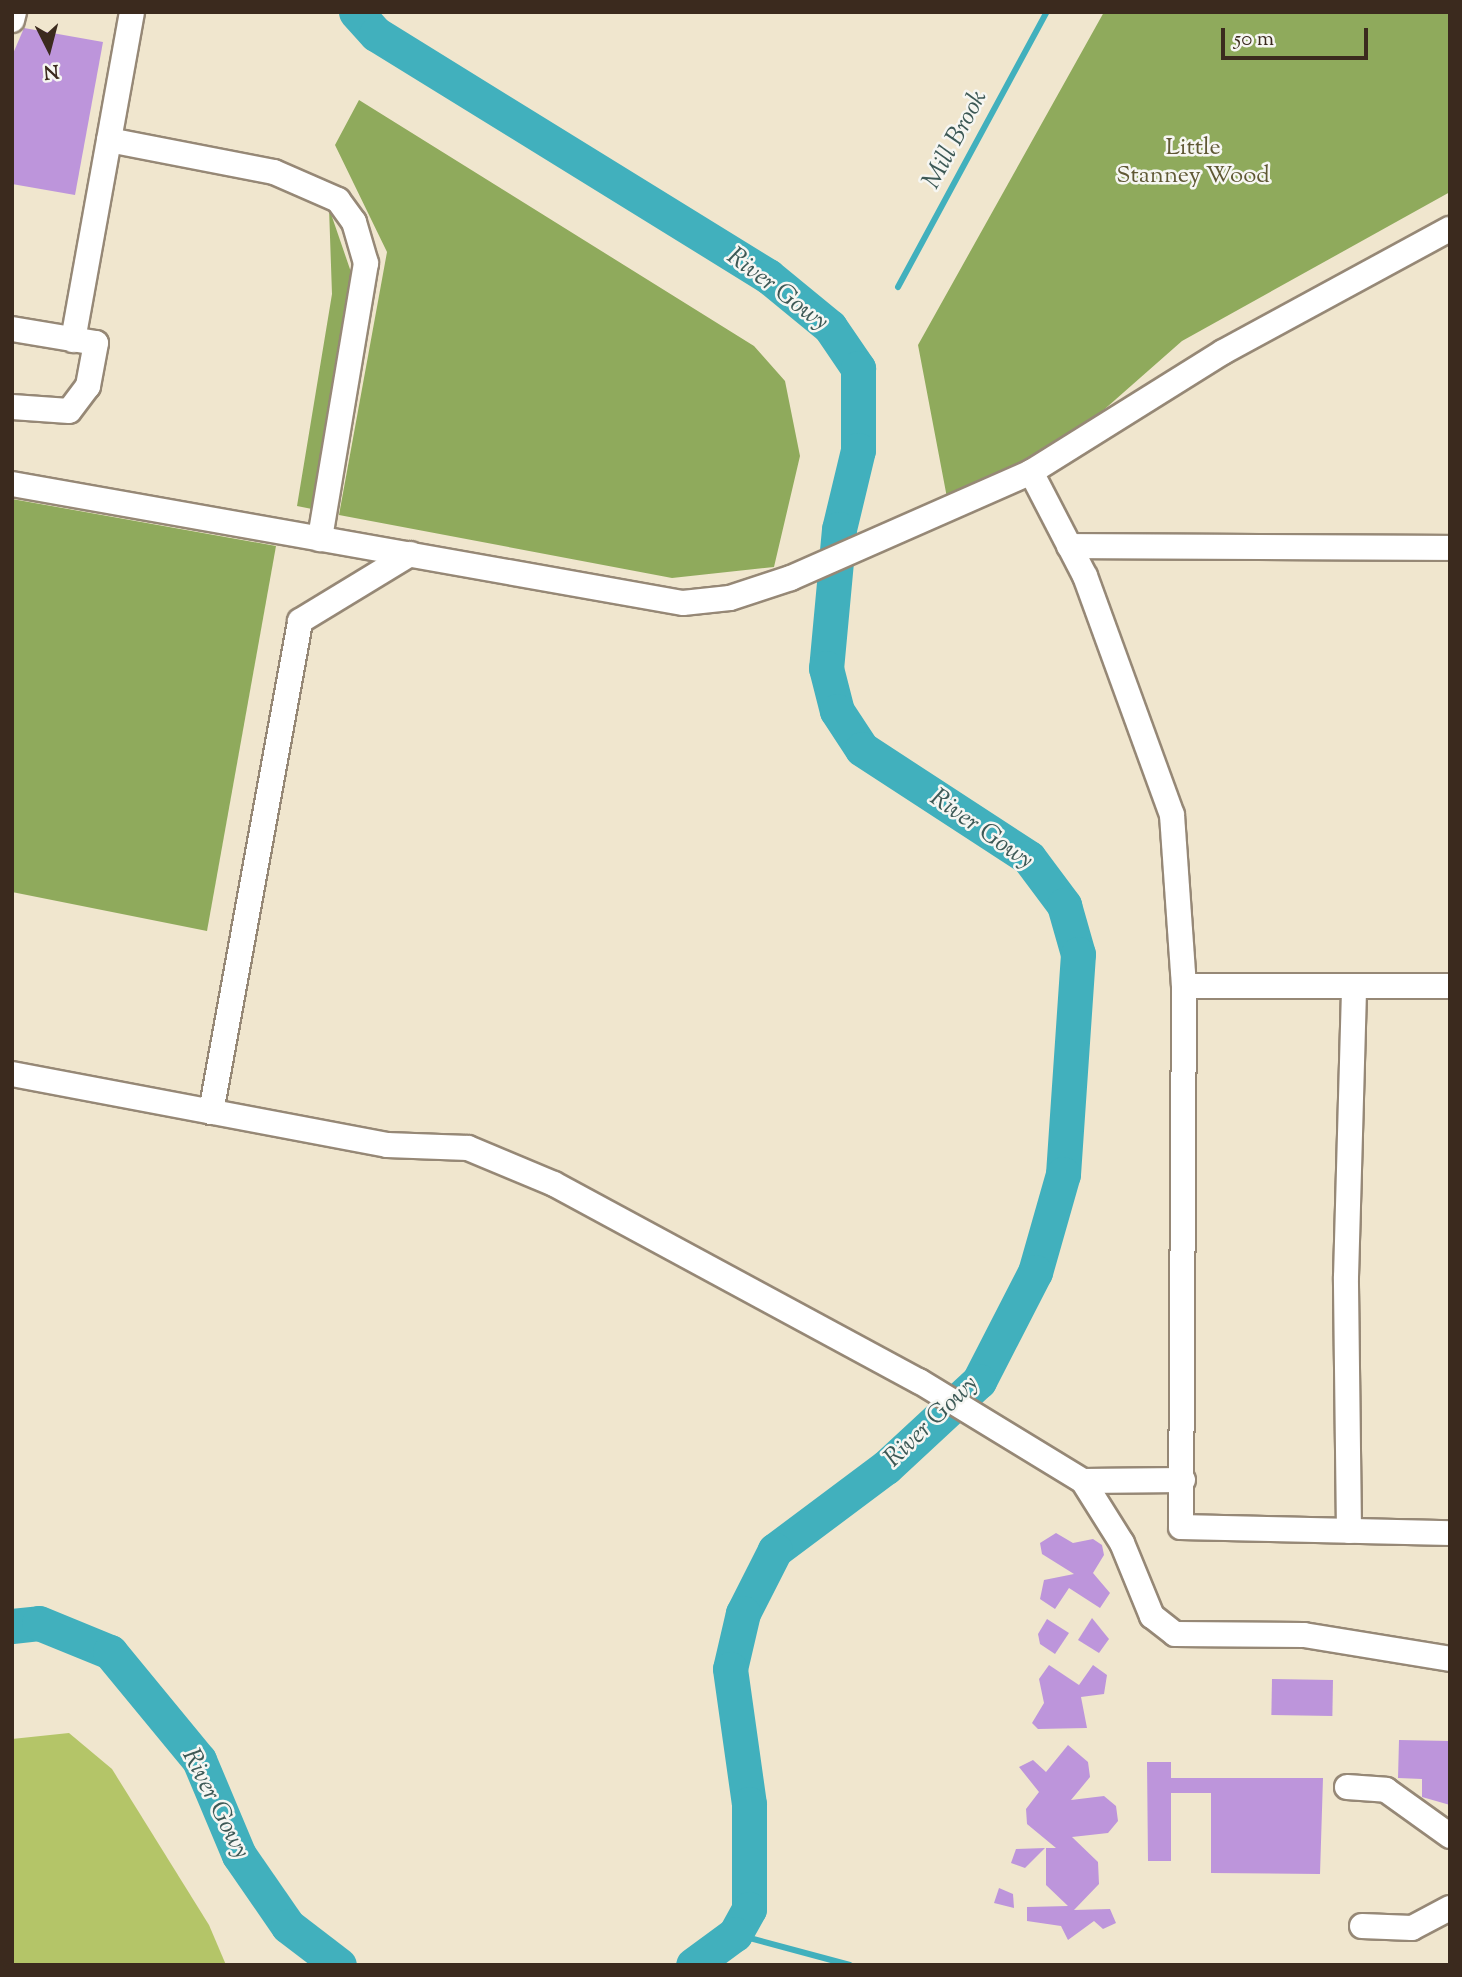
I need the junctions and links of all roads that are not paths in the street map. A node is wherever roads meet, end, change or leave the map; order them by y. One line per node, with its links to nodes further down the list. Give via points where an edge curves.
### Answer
1 (14, 12): 3 (lane)
2 (132, 12): 4 (lane)
3 (12, 20)
4 (109, 140): 7 (lane); 11 (lane, via 274,172 338,200 354,222 366,264)
5 (1450, 229): 9 (lane, via 1223,352)
6 (12, 329): 7 (lane)
7 (73, 340): 8 (lane, via 96,343 82,399 69,411)
8 (12, 407)
9 (1031, 472): 12 (lane); 14 (lane, via 895,535 730,598 683,603)
10 (12, 484): 11 (lane)
11 (320, 538): 14 (lane)
12 (1069, 546): 13 (lane); 15 (lane, via 1133,695 1172,815)
13 (1450, 548)
14 (410, 554): 19 (lane, via 300,621)
15 (1184, 986): 16 (lane); 20 (lane)
16 (1354, 986): 17 (lane); 22 (lane, via 1346,1277)
17 (1450, 986)
18 (12, 1074): 19 (lane)
19 (211, 1112): 21 (lane, via 387,1145 468,1148 554,1184 919,1381)
20 (1183, 1480): 21 (lane); 22 (lane, via 1181,1527)
21 (1083, 1481): 24 (lane, via 1122,1543 1152,1616 1175,1634 1304,1635)
22 (1349, 1531): 23 (lane)
23 (1450, 1533)
24 (1450, 1658)
25 (1347, 1787): 26 (lane, via 1386,1790)
26 (1450, 1836)
27 (1450, 1908): 28 (lane, via 1412,1928)
28 (1362, 1926)

